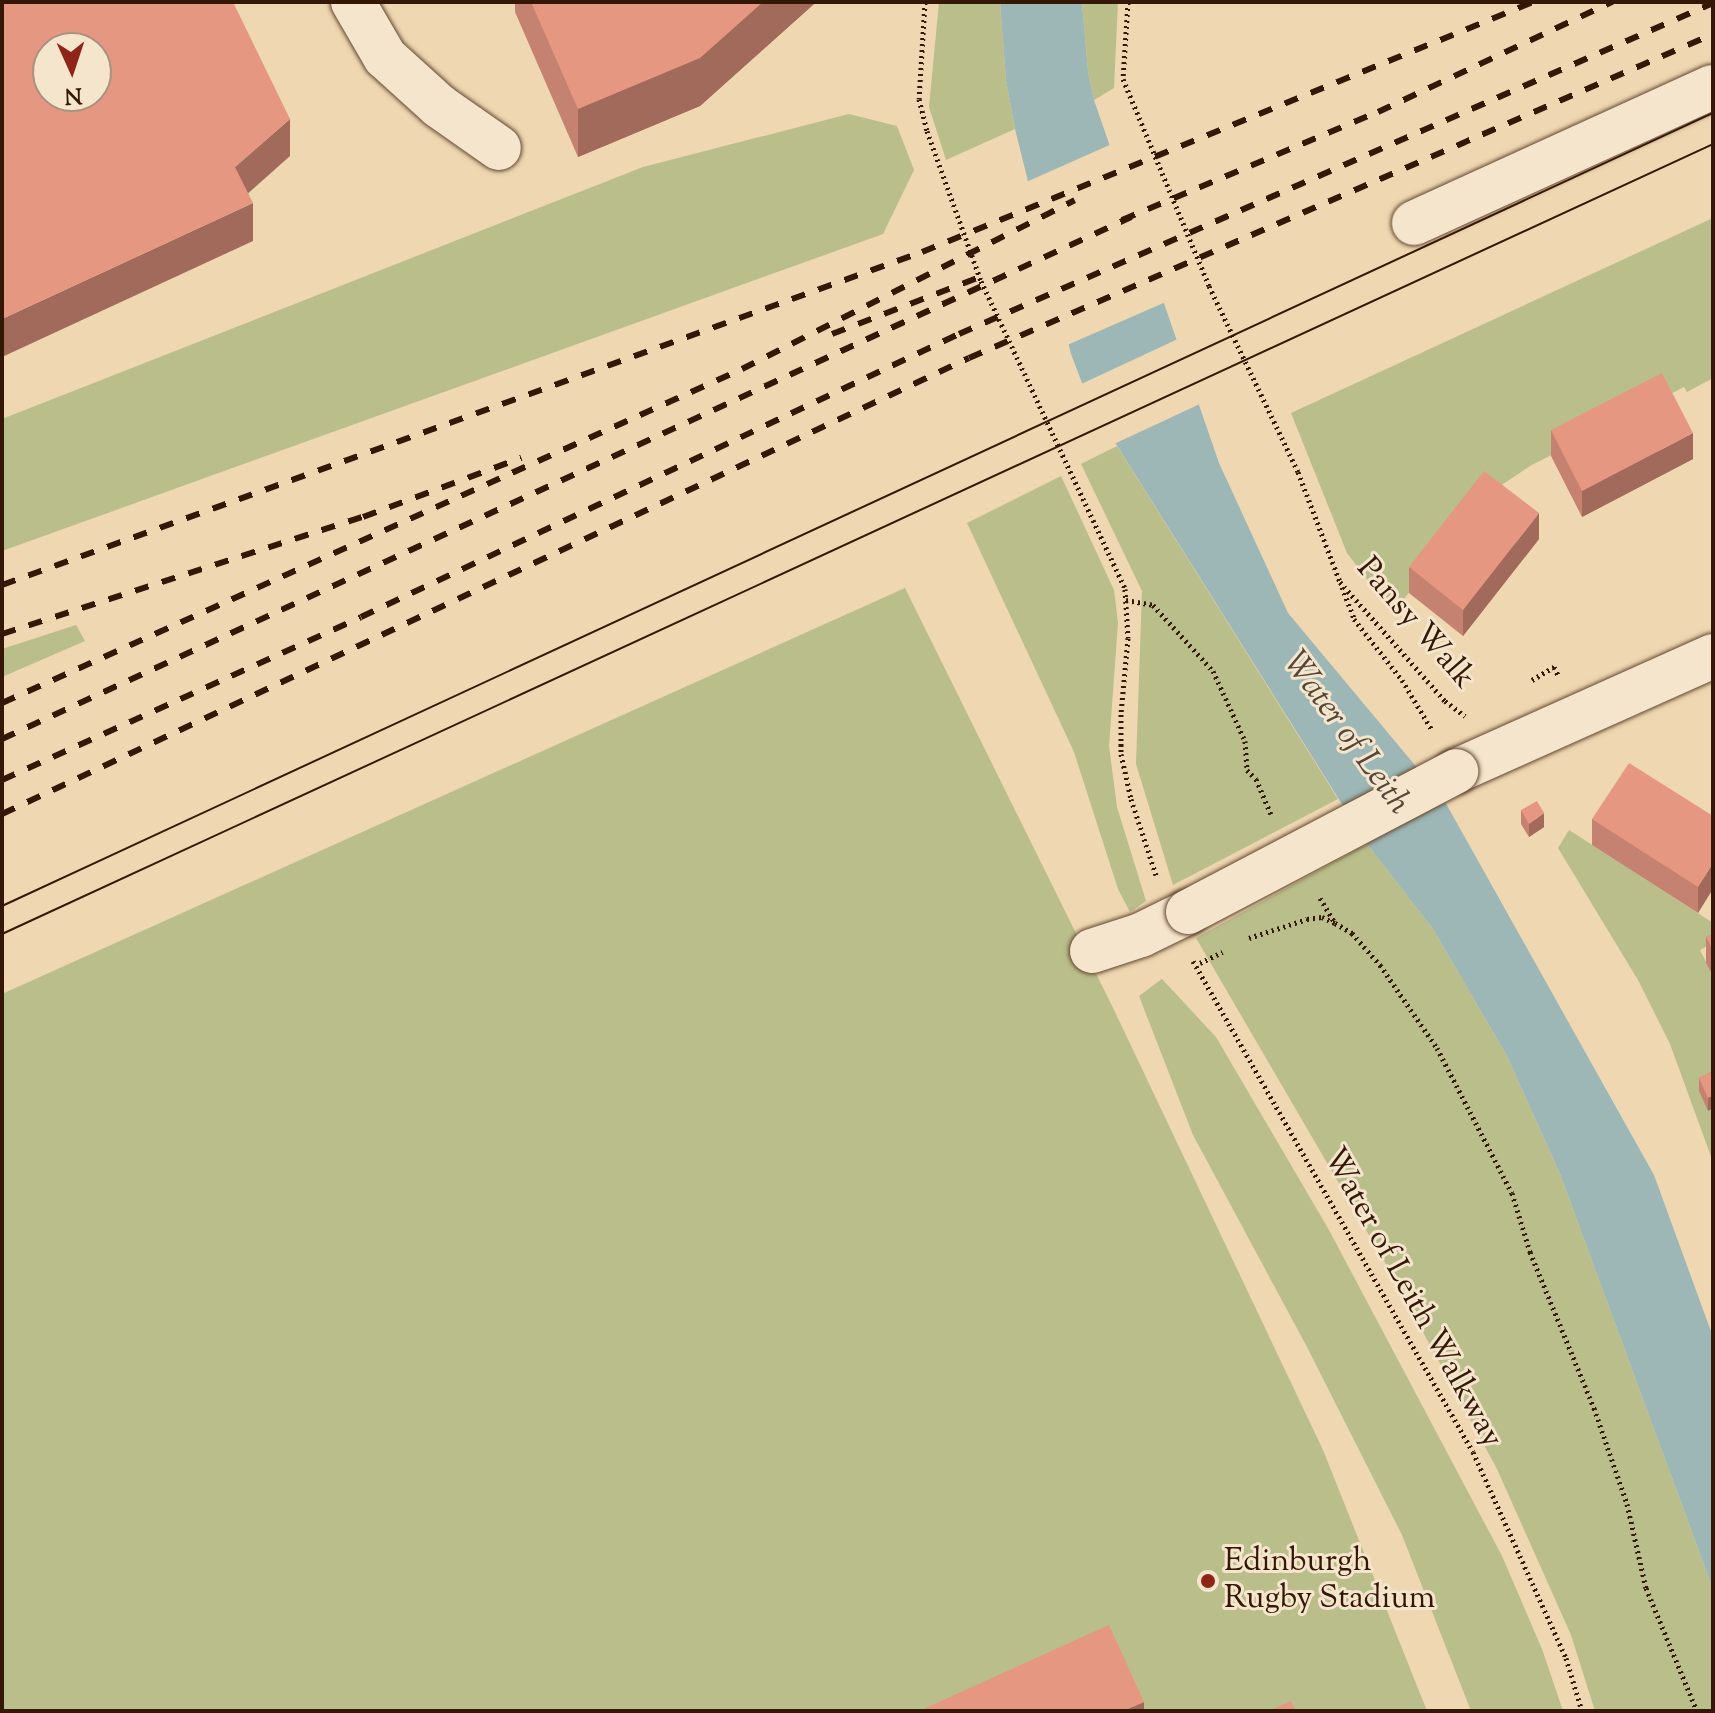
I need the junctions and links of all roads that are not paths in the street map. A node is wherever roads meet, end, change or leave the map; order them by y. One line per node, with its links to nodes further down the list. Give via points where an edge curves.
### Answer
1 (353, 2): 3 (street, via 385,57 439,106)
2 (1713, 87): 4 (street)
3 (499, 148)
4 (1414, 223)
5 (1713, 656): 6 (street, bridge, via 1456,771 1180,917)
6 (1092, 951)

